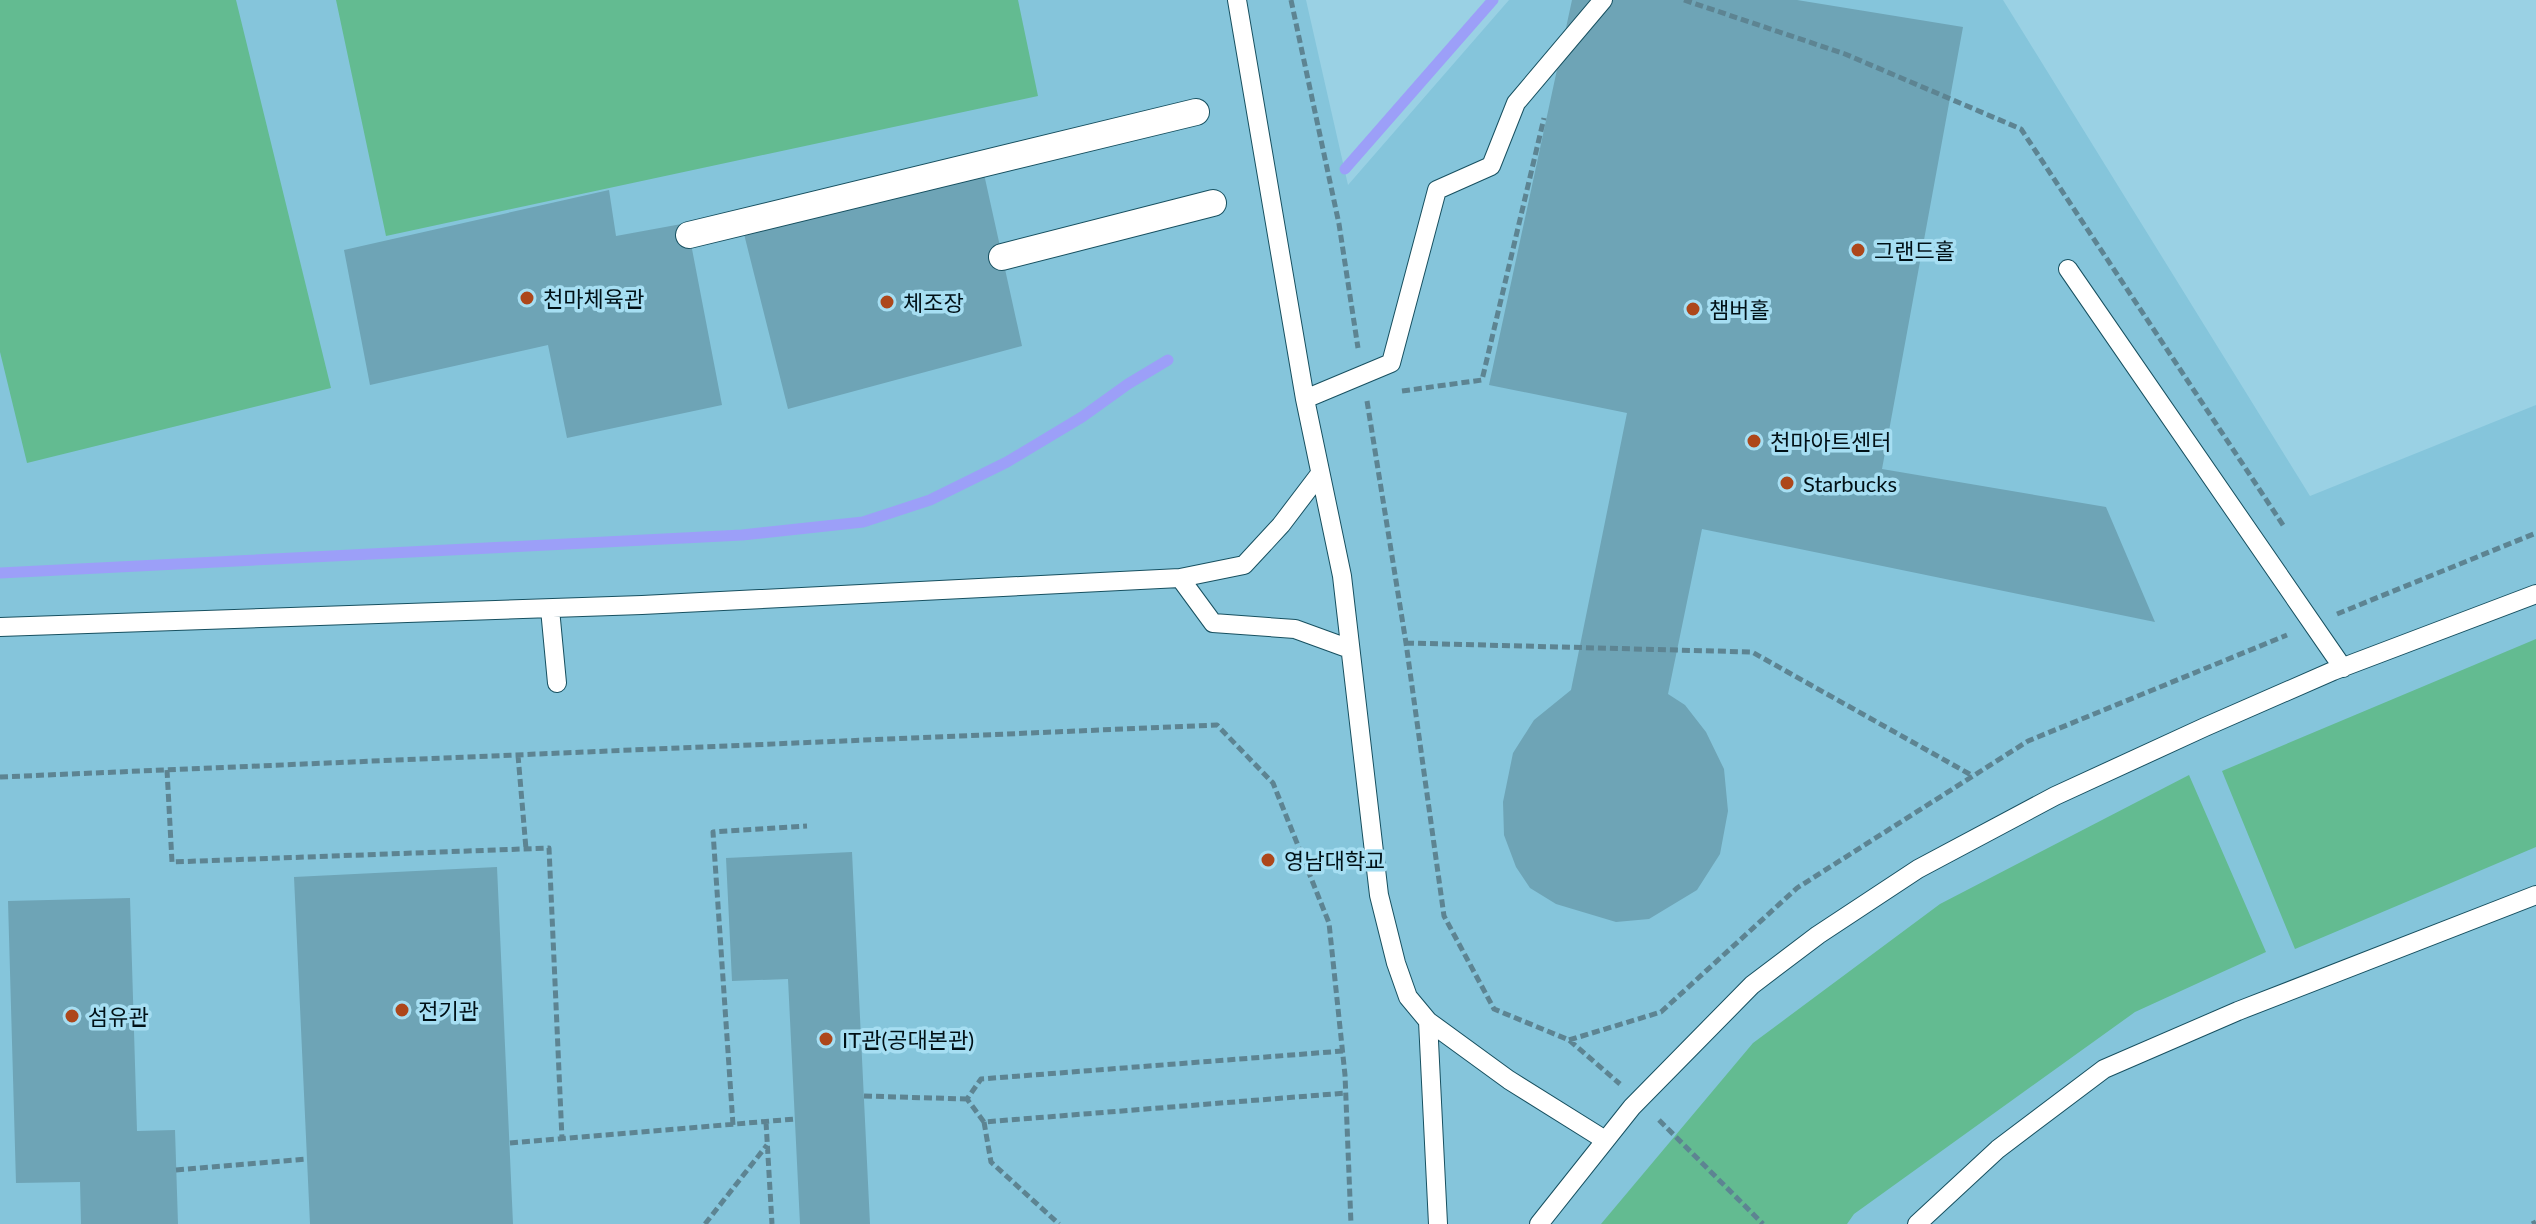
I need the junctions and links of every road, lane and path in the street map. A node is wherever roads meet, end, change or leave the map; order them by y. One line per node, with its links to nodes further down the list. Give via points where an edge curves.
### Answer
1 (1237, 0): 12 (lane)
2 (1291, 0): 10 (path, via 1339,224)
3 (1603, 0): 10 (lane, via 1516,103 1491,166 1437,190 1391,363)
4 (1546, 106): 11 (path, via 1482,380)
5 (1196, 112): 7 (street)
6 (1213, 203): 8 (street)
7 (689, 235)
8 (1002, 257)
9 (2068, 269): 18 (lane)
10 (1362, 375): 11 (path); 12 (lane)
11 (1366, 396): 20 (path)
12 (1305, 399): 13 (lane)
13 (1319, 475): 15 (lane, via 1244,565); 21 (lane, via 1342,576)
14 (2536, 533): 18 (path)
15 (1180, 578): 17 (lane); 21 (lane, via 1213,623 1295,629)
16 (2536, 594): 22 (lane)
17 (550, 609): 19 (lane); 23 (lane)
18 (2313, 624): 22 (lane); 26 (path, via 2028,741)
19 (0, 627)
20 (1406, 643): 26 (path, via 1752,652); 32 (path, via 1444,916 1494,1009)
21 (1350, 649): 31 (lane, via 1379,895 1408,997)
22 (2343, 668): 37 (lane, via 2055,796 1918,869 1752,985)
23 (557, 683)
24 (518, 755): 25 (path); 29 (path); 33 (path, via 1217,725 1273,783 1329,923)
25 (167, 770): 27 (path); 29 (path, via 172,862)
26 (1973, 776): 32 (path, via 1797,888 1661,1012)
27 (0, 777)
28 (807, 826): 41 (path, via 713,832)
29 (526, 849): 42 (path, via 549,848)
30 (2536, 895): 55 (lane, via 2104,1069 1998,1149)
31 (1428, 1021): 43 (lane); 52 (lane)
32 (1569, 1040): 37 (path)
33 (1343, 1051): 34 (path); 36 (path, via 981,1079)
34 (1346, 1093): 40 (path); 51 (path)
35 (864, 1096): 36 (path)
36 (967, 1099): 40 (path)
37 (1639, 1100): 43 (lane); 54 (path)
38 (795, 1119): 39 (path)
39 (766, 1122): 41 (path); 45 (path)
40 (984, 1122): 50 (path, via 991,1162)
41 (733, 1125): 42 (path)
42 (562, 1139): 44 (path)
43 (1605, 1140): 53 (lane)
44 (510, 1143)
45 (768, 1144): 48 (path); 49 (path)
46 (307, 1159): 47 (path)
47 (176, 1170)
48 (705, 1224)
49 (772, 1224)
50 (1059, 1224)
51 (1351, 1224)
52 (1438, 1224)
53 (1539, 1224)
54 (1763, 1224)
55 (1917, 1224)

